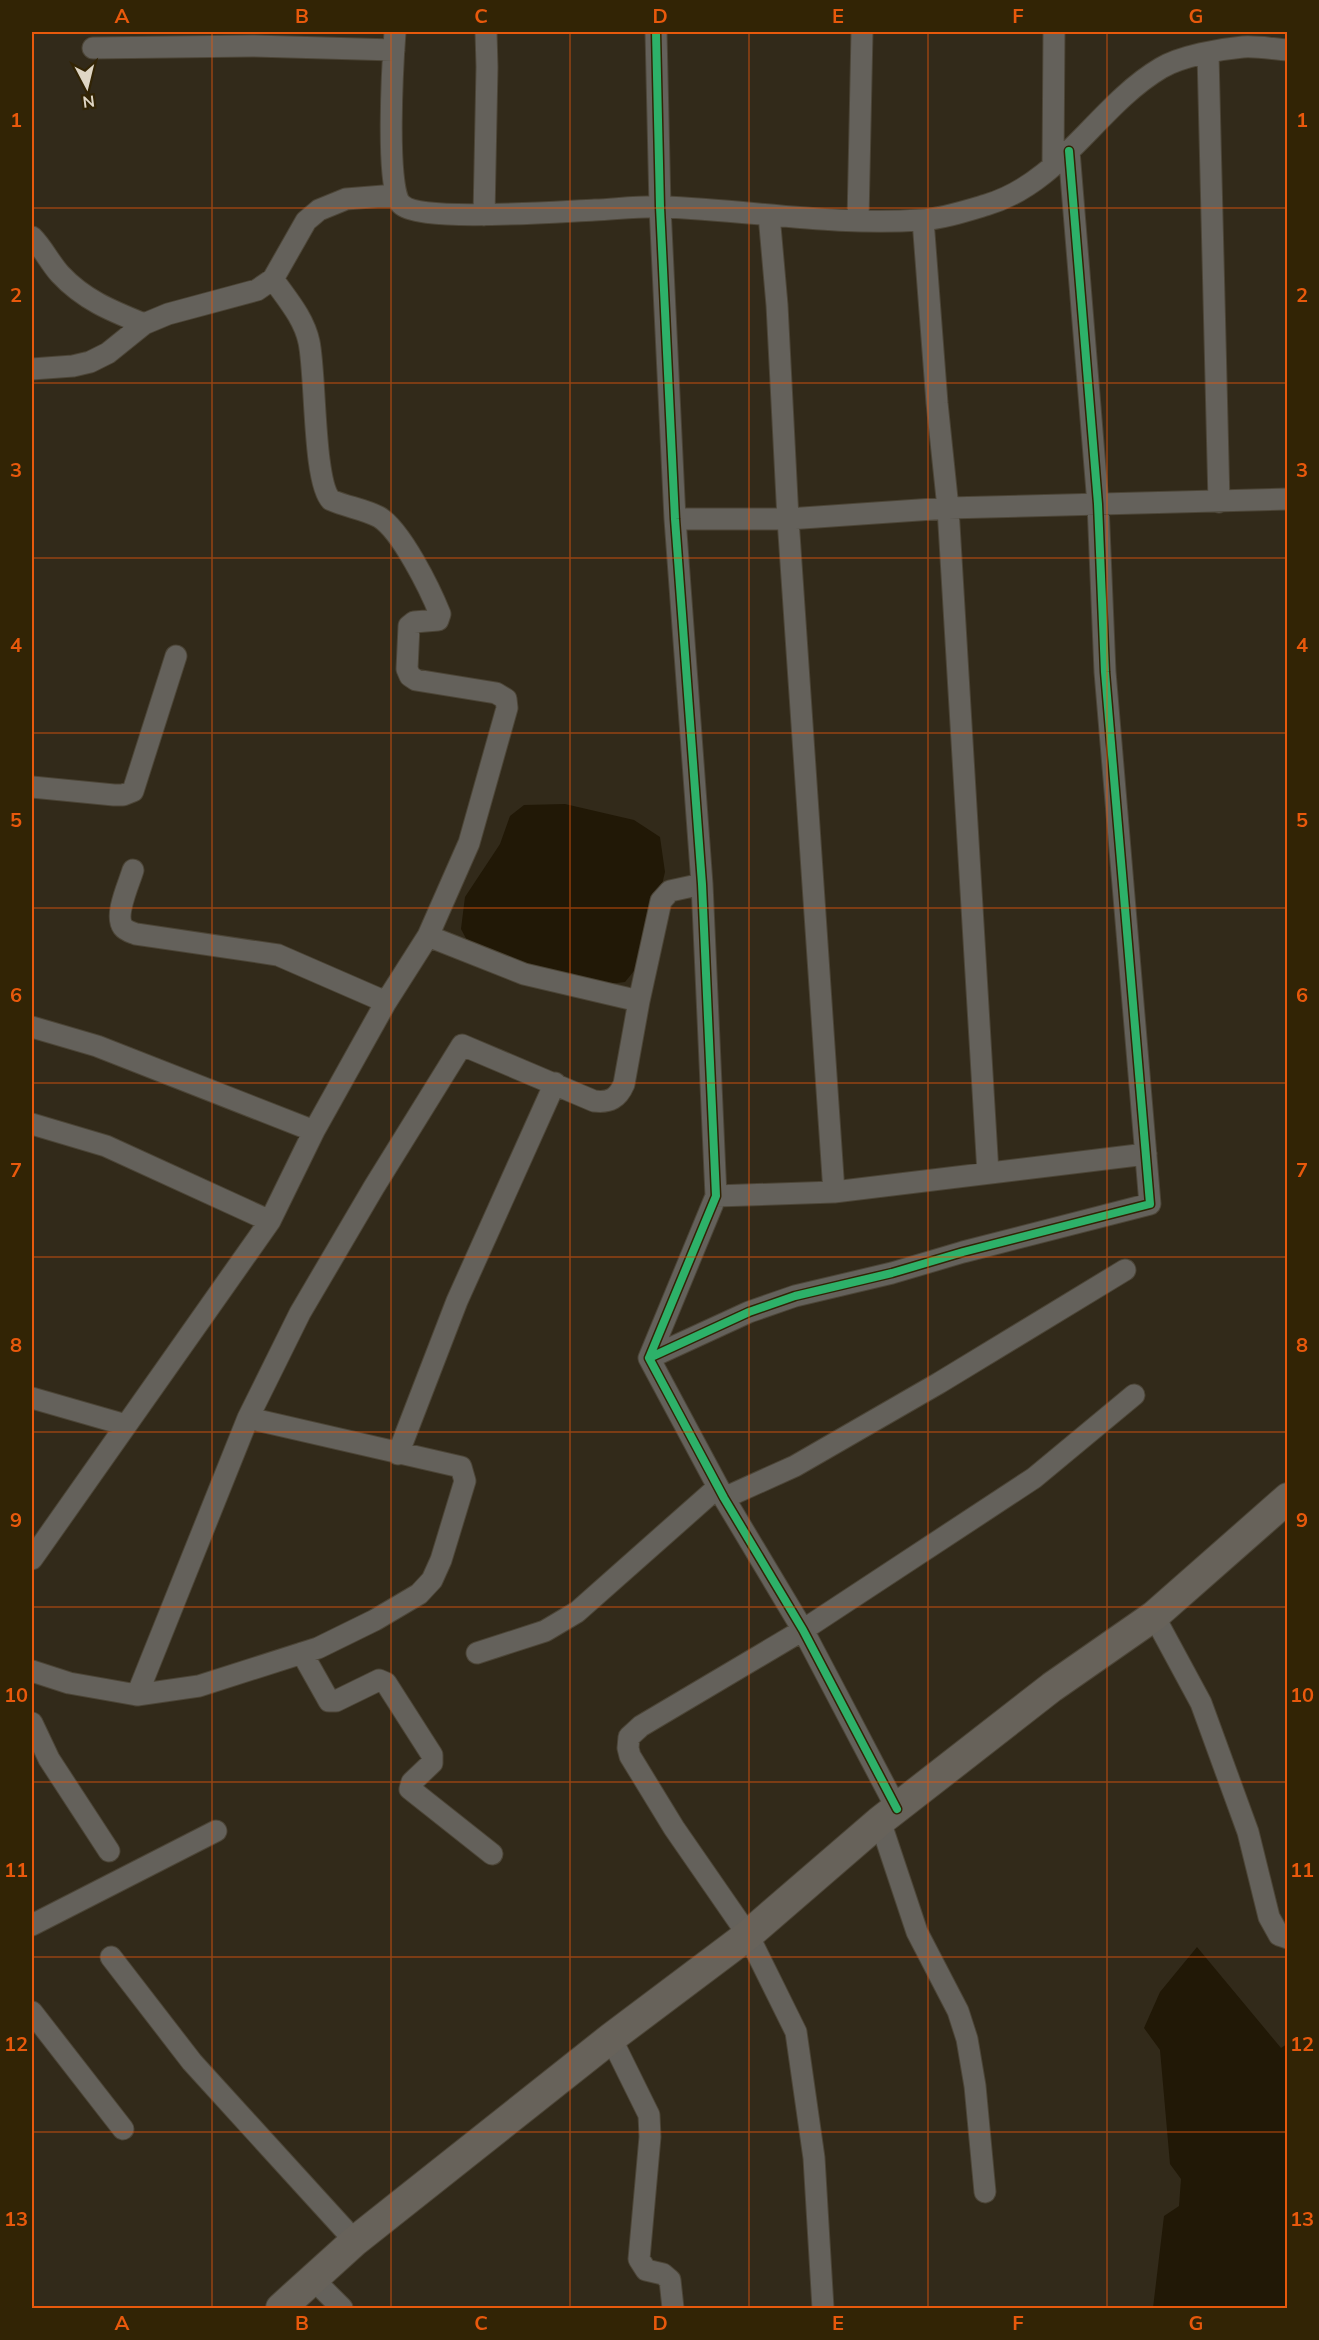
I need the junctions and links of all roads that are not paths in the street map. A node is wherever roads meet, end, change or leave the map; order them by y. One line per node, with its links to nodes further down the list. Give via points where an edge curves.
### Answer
1 (486, 32): 14 (street)
2 (656, 32): 13 (street)
3 (862, 32): 16 (street)
4 (1054, 32): 11 (street)
5 (1244, 39): 8 (street); 9 (street)
6 (394, 41): 7 (street); 12 (street, via 392,166)
7 (93, 48)
8 (1287, 50)
9 (1208, 54): 10 (street, via 1162,68 1120,99); 23 (street)
10 (1070, 151): 11 (street); 24 (street)
11 (1053, 166): 17 (street, via 1026,187 988,205)
12 (396, 195): 14 (street, via 403,207); 19 (street, via 346,199 319,210 306,221)
13 (660, 207): 14 (street); 15 (street); 26 (street)
14 (484, 215)
15 (769, 215): 16 (street); 27 (street)
16 (858, 220): 17 (street)
17 (923, 220): 25 (street)
18 (32, 237): 20 (street, via 75,290)
19 (273, 279): 20 (street, via 247,294); 32 (street, via 298,315 309,342 321,472 327,495 381,519 392,528 440,614 438,620 409,626 410,676 496,693 507,703 469,843)
20 (144, 324): 21 (street, via 90,362)
21 (32, 369)
22 (1287, 499): 23 (street)
23 (1219, 502): 24 (street)
24 (1098, 504): 25 (street); 39 (street, via 1105,672)
25 (948, 508): 27 (street); 40 (street)
26 (675, 519): 27 (street); 31 (street)
27 (788, 519): 41 (street)
28 (176, 656): 29 (street, via 133,791 114,795)
29 (32, 787)
30 (133, 870): 34 (street, via 120,910 126,930 278,955)
31 (702, 884): 33 (street, via 670,891 661,901); 42 (street)
32 (428, 936): 33 (street, via 524,974); 34 (street)
33 (639, 1001): 36 (street, via 620,1094 604,1102 594,1101)
34 (386, 1002): 38 (street)
35 (32, 1028): 38 (street, via 97,1046)
36 (555, 1083): 48 (street, via 462,1045 300,1313); 50 (street, via 457,1301)
37 (32, 1124): 43 (street, via 106,1146)
38 (314, 1131): 43 (street)
39 (1146, 1154): 40 (street); 45 (street, via 1150,1204 795,1296 749,1312)
40 (988, 1173): 41 (street)
41 (834, 1192): 42 (street)
42 (716, 1196): 45 (street)
43 (270, 1221): 49 (street)
44 (1125, 1270): 51 (street, via 795,1466)
45 (649, 1358): 51 (street)
46 (1134, 1395): 55 (street, via 1034,1478)
47 (32, 1398): 49 (street)
48 (248, 1418): 50 (street); 59 (street)
49 (126, 1425): 53 (street)
50 (398, 1454): 56 (street, via 464,1470 465,1481 432,1580 419,1594 375,1620)
51 (721, 1492): 55 (street); 57 (street, via 577,1612 545,1631)
52 (1287, 1498): 54 (main road)
53 (32, 1559)
54 (1154, 1616): 61 (main road, via 1052,1687); 67 (street, via 1201,1702 1248,1832 1269,1917 1279,1935)
55 (803, 1630): 61 (street); 66 (street, via 641,1726 629,1737 627,1748 674,1828)
56 (302, 1653): 59 (street, via 199,1686); 64 (street, via 329,1701 379,1680 386,1683 433,1759 410,1789)
57 (477, 1653)
58 (32, 1671): 59 (street, via 69,1683)
59 (137, 1695)
60 (32, 1723): 63 (street, via 49,1759)
61 (888, 1815): 66 (main road); 72 (street, via 917,1932 954,2003 967,2039)
62 (216, 1831): 65 (street)
63 (109, 1851)
64 (492, 1854)
65 (32, 1925)
66 (748, 1935): 70 (main road); 78 (street, via 796,2032 814,2158)
67 (1287, 1938)
68 (111, 1957): 73 (street, via 192,2062)
69 (32, 2012): 71 (street)
70 (611, 2037): 73 (main road); 77 (street, via 649,2115 639,2259 646,2270 668,2276)
71 (123, 2129)
72 (985, 2192)
73 (355, 2241): 74 (main road)
74 (314, 2280): 75 (main road); 76 (street)
75 (281, 2308)
76 (342, 2308)
77 (673, 2308)
78 (823, 2308)

